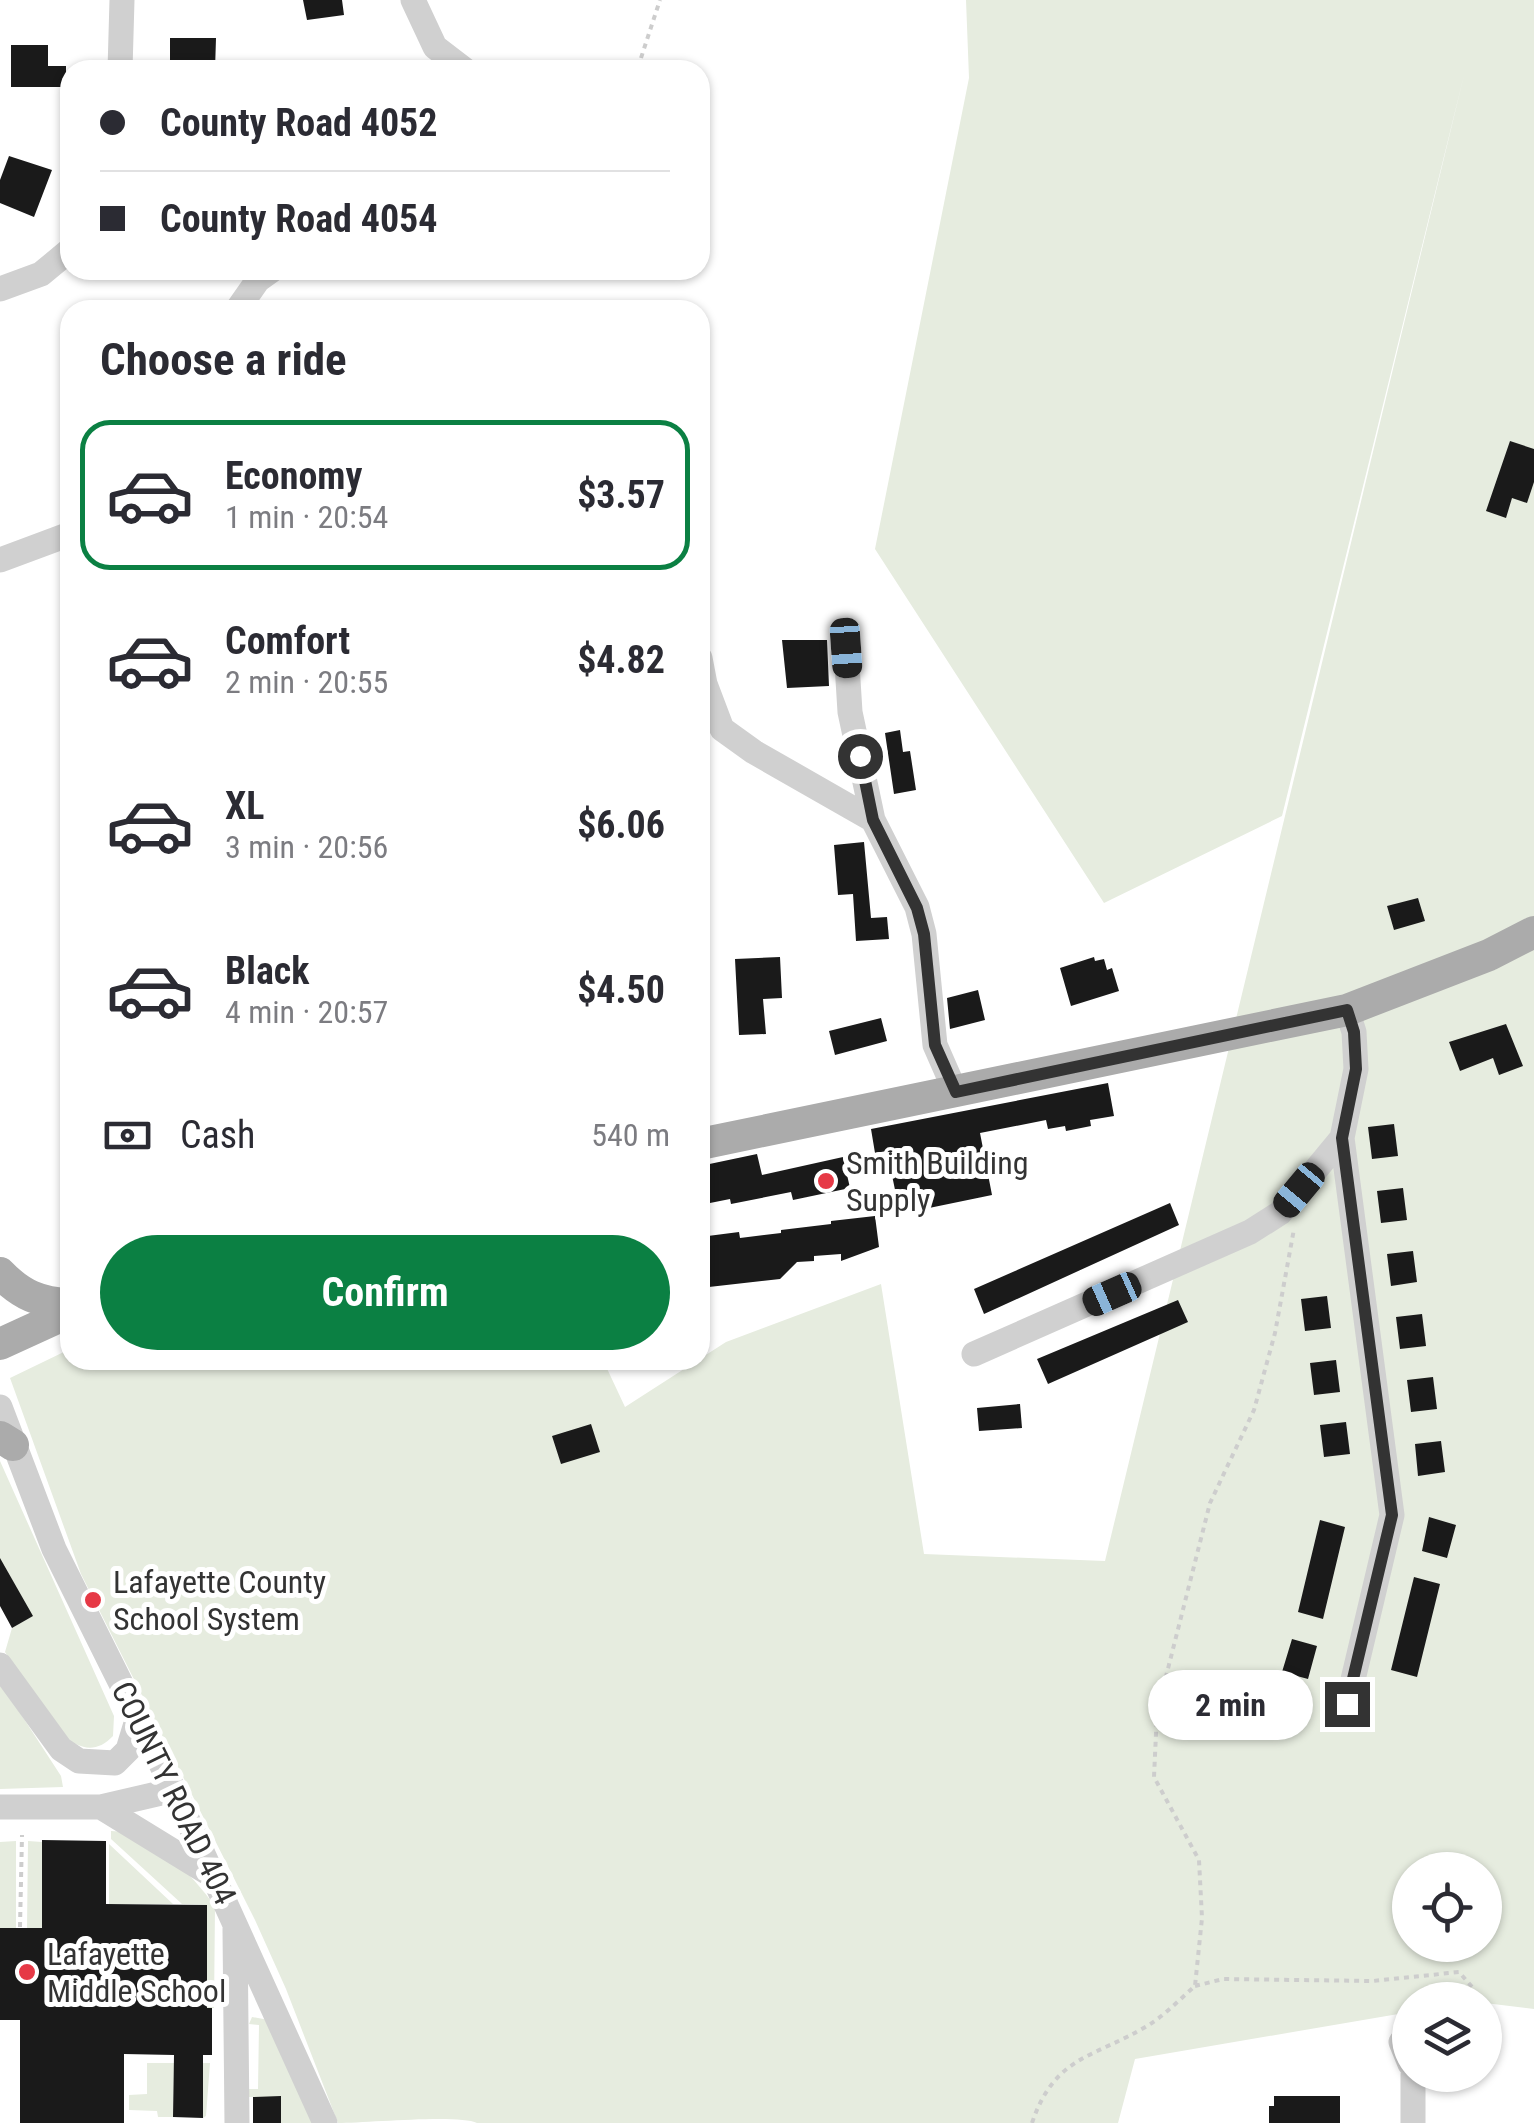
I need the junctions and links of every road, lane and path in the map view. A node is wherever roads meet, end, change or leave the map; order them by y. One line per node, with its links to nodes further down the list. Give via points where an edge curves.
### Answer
1 (122, 0): 5 (street)
2 (413, 0): 6 (street, via 435,47)
3 (660, 0): 4 (path)
4 (641, 58)
5 (120, 60)
6 (452, 60)
7 (60, 258): 8 (street, via 40,274)
8 (0, 289)
9 (60, 538): 10 (street)
10 (0, 560)
11 (846, 648): 13 (street, via 850,712)
12 (710, 697): 13 (street, via 722,729)
13 (873, 820): 16 (street, via 917,908 935,1045)
14 (1534, 932): 15 (main road)
15 (1347, 1010): 16 (main road); 17 (street, via 1356,1069)
16 (956, 1092): 18 (main road)
17 (1342, 1138): 19 (street); 28 (street, via 1392,1515)
18 (710, 1142)
19 (1299, 1190): 24 (street, via 1280,1213 1250,1232); 38 (path, via 1259,1390 1210,1503 1157,1712 1154,1777 1199,1860)
20 (0, 1274): 21 (main road, via 25,1295)
21 (60, 1304)
22 (60, 1317): 23 (main road)
23 (0, 1344)
24 (974, 1354)
25 (0, 1407): 26 (street, COUNTY ROAD 404)
26 (6, 1441): 29 (street, COUNTY ROAD 404)
27 (0, 1665): 29 (street, via 60,1750 80,1761 115,1763 128,1750)
28 (1347, 1704)
29 (138, 1717): 30 (street, COUNTY ROAD 404)
30 (174, 1790): 32 (street); 34 (street, COUNTY ROAD 404)
31 (0, 1806): 32 (street)
32 (101, 1807): 34 (street)
33 (22, 1835): 36 (path)
34 (215, 1877): 35 (street, COUNTY ROAD 404)
35 (235, 1920): 40 (street); 41 (street, COUNTY ROAD 404)
36 (20, 1928)
37 (1468, 1982): 38 (path, via 1459,1972 1373,1981 1223,1978)
38 (1195, 1986): 42 (path, via 1149,2026 1071,2062 1040,2101)
39 (1413, 2092): 43 (street)
40 (237, 2123)
41 (325, 2123)
42 (1032, 2123)
43 (1413, 2123)

